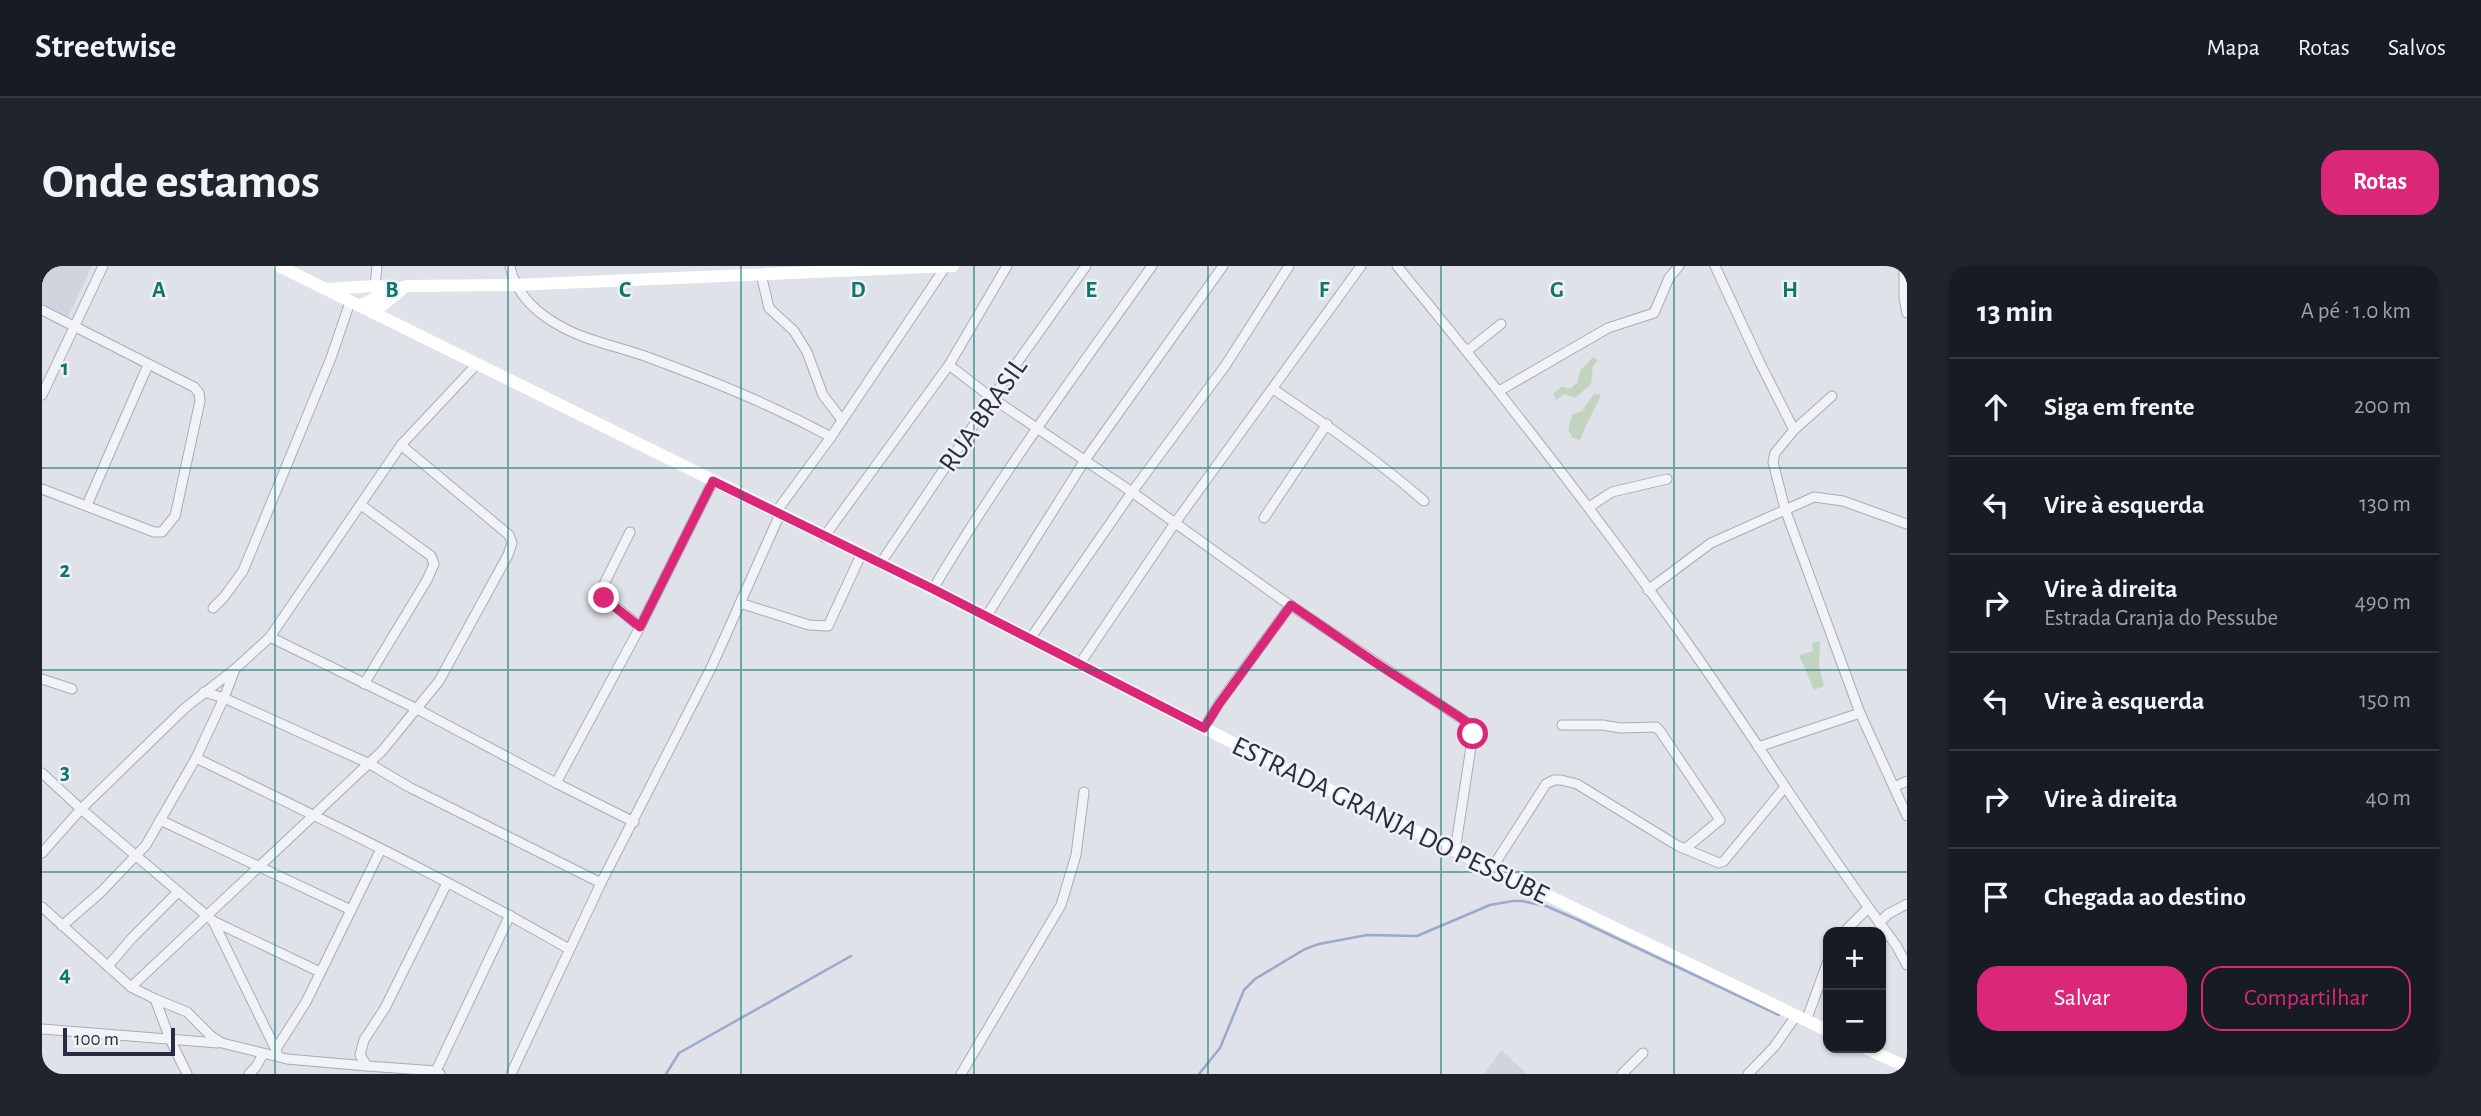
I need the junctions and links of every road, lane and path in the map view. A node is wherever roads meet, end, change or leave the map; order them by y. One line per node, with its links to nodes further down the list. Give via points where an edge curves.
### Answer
1 (103, 266): 31 (street)
2 (279, 266): 23 (main road, ESTRADA GRANJA DO PESSUBE)
3 (377, 266): 22 (street)
4 (510, 266): 21 (street)
5 (946, 266): 6 (main road); 16 (main road); 41 (street)
6 (953, 266)
7 (1007, 266): 35 (street)
8 (1086, 266): 40 (street, RUA BRASIL)
9 (1152, 266): 43 (street)
10 (1223, 266): 47 (street)
11 (1289, 266): 51 (street, via 1226,366)
12 (1397, 266): 32 (street)
13 (1679, 266): 37 (street, via 1654,313 1608,328)
14 (1715, 266): 44 (street)
15 (1904, 266): 28 (street)
16 (890, 267): 18 (main road)
17 (1358, 268): 36 (street)
18 (823, 269): 20 (main road)
19 (730, 270): 20 (main road); 21 (main road)
20 (753, 271): 41 (street, via 769,308 794,331 823,395)
21 (515, 285): 24 (main road); 45 (street, via 534,308 579,336 728,386)
22 (375, 286): 23 (main road); 24 (main road)
23 (327, 289): 25 (main road, ESTRADA GRANJA DO PESSUBE)
24 (399, 290): 25 (main road); 27 (main road); 30 (main road, via 391,313)
25 (355, 304): 27 (main road, ESTRADA GRANJA DO PESSUBE); 69 (street, via 243,571)
26 (42, 310): 31 (street)
27 (373, 313): 30 (main road, ESTRADA GRANJA DO PESSUBE)
28 (1907, 313)
29 (1501, 324): 32 (street)
30 (397, 325): 33 (main road, ESTRADA GRANJA DO PESSUBE)
31 (74, 327): 34 (street); 38 (street)
32 (1467, 351): 37 (street)
33 (477, 364): 46 (street); 49 (main road, ESTRADA GRANJA DO PESSUBE)
34 (148, 365): 53 (street); 53 (street, via 199,393 175,516 162,532 154,532)
35 (949, 365): 40 (street); 62 (street)
36 (1273, 389): 42 (street); 59 (street)
37 (1499, 391): 55 (street)
38 (42, 395)
39 (1832, 396): 44 (street)
40 (992, 398): 43 (street); 64 (street, RUA BRASIL)
41 (842, 420): 45 (street)
42 (1326, 424): 52 (street); 58 (street)
43 (1038, 428): 47 (street); 65 (street)
44 (1794, 430): 56 (street, via 1773,462)
45 (831, 437): 57 (street)
46 (401, 445): 54 (street); 81 (street, via 512,543 439,681)
47 (1085, 460): 51 (street); 70 (street)
48 (1667, 479): 55 (street, via 1612,492)
49 (713, 481): 57 (main road, ESTRADA GRANJA DO PESSUBE); 71 (street)
50 (42, 489): 53 (street)
51 (1132, 492): 59 (street); 73 (street)
52 (1424, 501)
53 (87, 505)
54 (360, 505): 72 (street); 77 (street, via 431,556 434,564)
55 (1589, 507): 66 (street)
56 (1785, 509): 60 (street, via 1823,497); 66 (street, via 1711,543); 82 (street)
57 (778, 513): 62 (main road, ESTRADA GRANJA DO PESSUBE); 67 (street)
58 (1264, 518)
59 (1175, 523): 68 (street); 74 (street)
60 (1907, 524)
61 (630, 532): 71 (street, via 601,594)
62 (824, 537): 63 (main road, ESTRADA GRANJA DO PESSUBE)
63 (861, 555): 64 (main road, ESTRADA GRANJA DO PESSUBE); 67 (street, via 828,626 809,625)
64 (880, 564): 65 (main road, ESTRADA GRANJA DO PESSUBE)
65 (933, 589): 70 (main road, ESTRADA GRANJA DO PESSUBE)
66 (1648, 590): 85 (street)
67 (740, 603): 98 (street)
68 (1291, 605): 84 (street); 101 (street, via 1472,728)
69 (213, 608)
70 (986, 617): 73 (main road, ESTRADA GRANJA DO PESSUBE)
71 (640, 627): 90 (street)
72 (270, 637): 75 (street); 77 (street)
73 (1030, 639): 74 (main road, ESTRADA GRANJA DO PESSUBE)
74 (1079, 665): 84 (main road, ESTRADA GRANJA DO PESSUBE)
75 (235, 669): 79 (street); 80 (street)
76 (42, 679): 78 (street)
77 (364, 684): 81 (street)
78 (72, 689)
79 (204, 692): 80 (street); 94 (street)
80 (224, 698): 86 (street); 87 (street)
81 (417, 709): 87 (street); 90 (street)
82 (1860, 713): 85 (street); 92 (street)
83 (1562, 725): 100 (street, via 1656,727 1660,731 1720,820)
84 (1204, 728): 101 (main road, ESTRADA GRANJA DO PESSUBE)
85 (1758, 747): 91 (street)
86 (196, 758): 95 (street); 97 (street)
87 (370, 765): 95 (street); 107 (street)
88 (42, 772): 94 (street)
89 (1907, 781): 92 (street)
90 (556, 783): 98 (street)
91 (1785, 787): 100 (street, via 1724,861 1715,862); 111 (street)
92 (1894, 787): 96 (street)
93 (1084, 792): 141 (street, via 1076,855 1061,905)
94 (81, 809): 102 (street); 103 (street)
95 (316, 815): 99 (street); 104 (street)
96 (1907, 816)
97 (160, 820): 103 (street); 104 (street)
98 (634, 821): 107 (street)
99 (381, 849): 106 (street); 112 (street)
100 (1685, 849): 105 (street, via 1577,784 1554,780 1546,784)
101 (1455, 850): 105 (main road, ESTRADA GRANJA DO PESSUBE)
102 (42, 853)
103 (136, 856): 108 (street); 116 (street)
104 (259, 866): 112 (street); 114 (street)
105 (1492, 867): 125 (main road, ESTRADA GRANJA DO PESSUBE)
106 (447, 883): 113 (street); 134 (street, via 385,1008 364,1040 360,1055)
107 (601, 883): 118 (street)
108 (177, 893): 114 (street); 120 (street)
109 (1907, 904): 115 (street)
110 (42, 907): 116 (street)
111 (1868, 908): 115 (street); 117 (street)
112 (351, 910): 121 (street)
113 (510, 915): 118 (street); 136 (street)
114 (210, 918): 121 (street); 123 (street); 130 (street)
115 (1879, 923): 119 (street)
116 (62, 926): 120 (street)
117 (1849, 927)
118 (569, 950): 140 (street)
119 (1907, 965)
120 (108, 966): 123 (street)
121 (320, 972): 130 (street)
122 (1823, 972): 125 (street)
123 (131, 987): 124 (street)
124 (155, 999): 128 (street); 129 (street, via 187,1012)
125 (1801, 1018): 127 (main road, ESTRADA GRANJA DO PESSUBE); 142 (street)
126 (42, 1028): 128 (street)
127 (1823, 1029)
128 (170, 1039): 129 (street); 138 (street)
129 (222, 1043): 133 (street)
130 (278, 1053): 133 (street); 134 (street)
131 (1643, 1053): 137 (street)
132 (1876, 1053): 135 (main road)
133 (263, 1054): 139 (street)
134 (367, 1066): 136 (street)
135 (1907, 1067)
136 (438, 1072)
137 (1625, 1073)
138 (187, 1074)
139 (249, 1074)
140 (512, 1074)
141 (961, 1074)
142 (1748, 1074)

